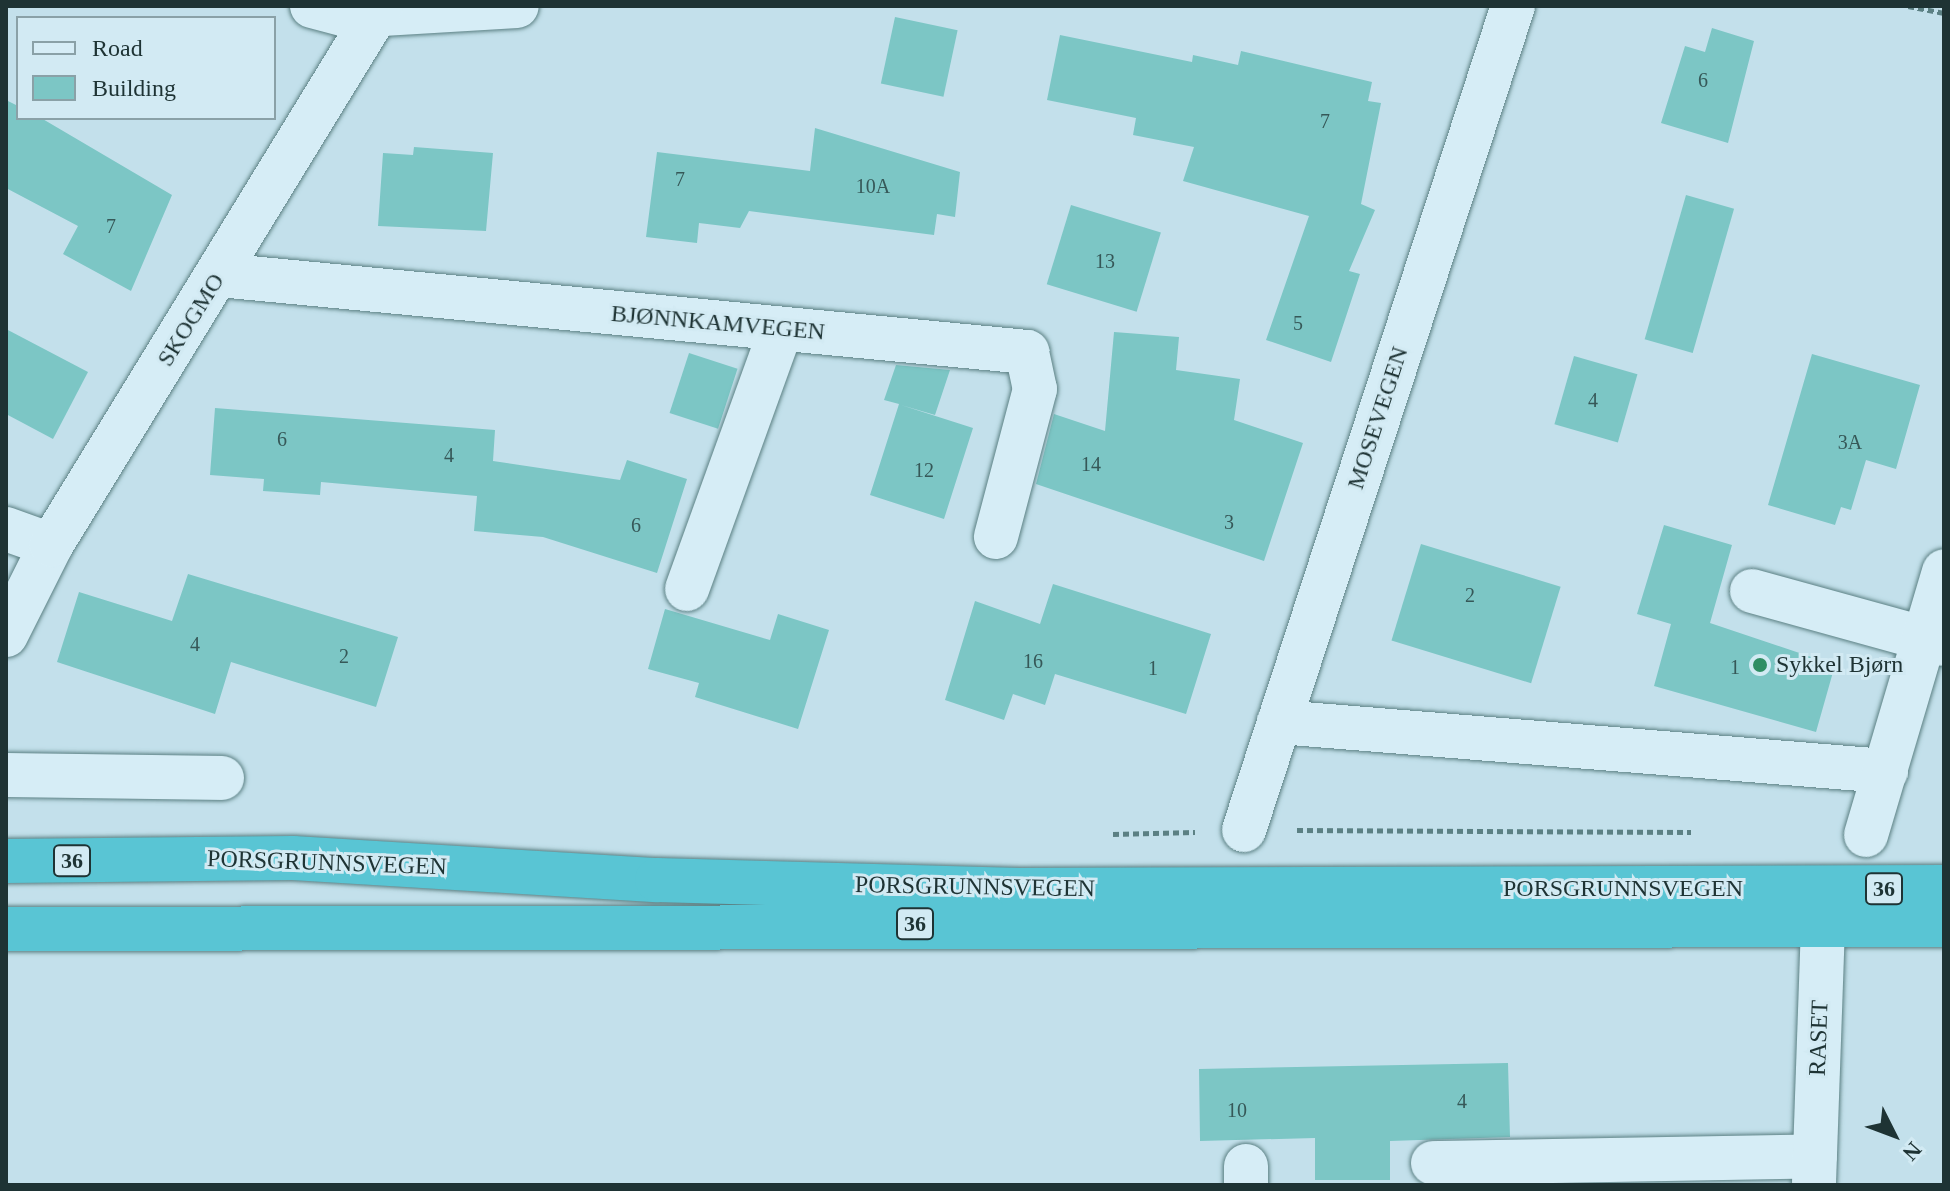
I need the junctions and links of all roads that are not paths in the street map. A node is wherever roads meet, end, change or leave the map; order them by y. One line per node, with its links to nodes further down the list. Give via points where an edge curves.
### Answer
1 (312, 6): 4 (street)
2 (517, 6): 4 (street)
3 (1513, 6): 15 (street, MOSEVEGEN)
4 (378, 11): 5 (street, SKOGMO)
5 (219, 275): 6 (street, BJØNNKAMVEGEN); 9 (street, SKOGMO)
6 (781, 329): 8 (street, BJØNNKAMVEGEN, via 1027,352 1035,389); 11 (street)
7 (6, 529): 9 (street)
8 (996, 537)
9 (51, 545): 13 (street, SKOGMO)
10 (1944, 571): 14 (street)
11 (687, 589)
12 (1752, 591): 14 (street)
13 (6, 635)
14 (1933, 641): 16 (street)
15 (1279, 722): 16 (street); 19 (street, MOSEVEGEN)
16 (1886, 771): 20 (street)
17 (6, 775): 18 (street)
18 (222, 778)
19 (1244, 830)
20 (1866, 835)
21 (6, 861): 23 (highway, PORSGRUNNSVEGEN / 36, via 293,858 657,880)
22 (1944, 887): 23 (highway, PORSGRUNNSVEGEN / 36)
23 (1824, 906): 24 (highway, PORSGRUNNSVEGEN / 36); 25 (highway, PORSGRUNNSVEGEN / 36); 27 (street, RASET)
24 (1944, 925)
25 (6, 929)
26 (1433, 1163): 27 (street)
27 (1814, 1171)

